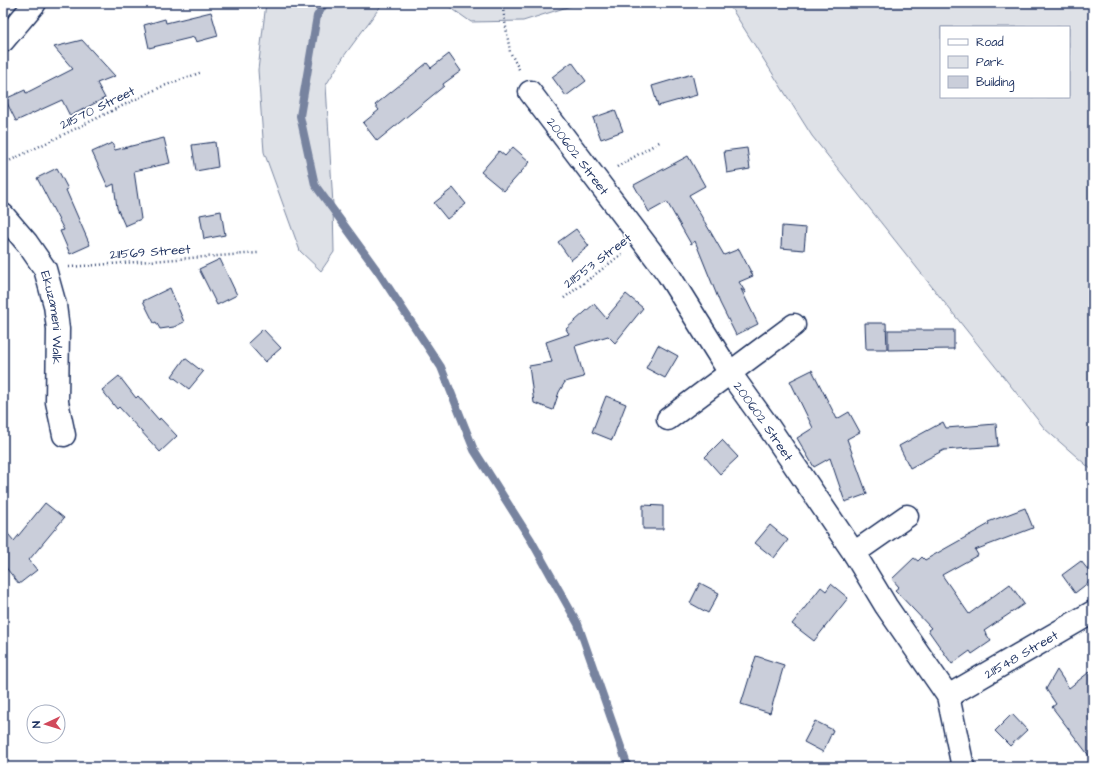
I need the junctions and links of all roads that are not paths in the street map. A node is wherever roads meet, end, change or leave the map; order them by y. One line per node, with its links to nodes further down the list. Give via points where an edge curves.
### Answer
1 (34, 3): 2 (street)
2 (3, 40)
3 (530, 92): 6 (street, 200602 Street, via 668,274)
4 (3, 215): 8 (street, Ekuzameni Walk, via 45,268 55,305 58,329 57,402)
5 (794, 325): 6 (street)
6 (730, 373): 7 (street); 10 (street, 200602 Street)
7 (668, 419)
8 (64, 434)
9 (907, 516): 10 (street)
10 (854, 553): 12 (street, 200602 Street, via 886,606)
11 (1093, 612): 12 (street, 211548 Street)
12 (948, 696): 13 (street, 200602 Street)
13 (963, 767)

